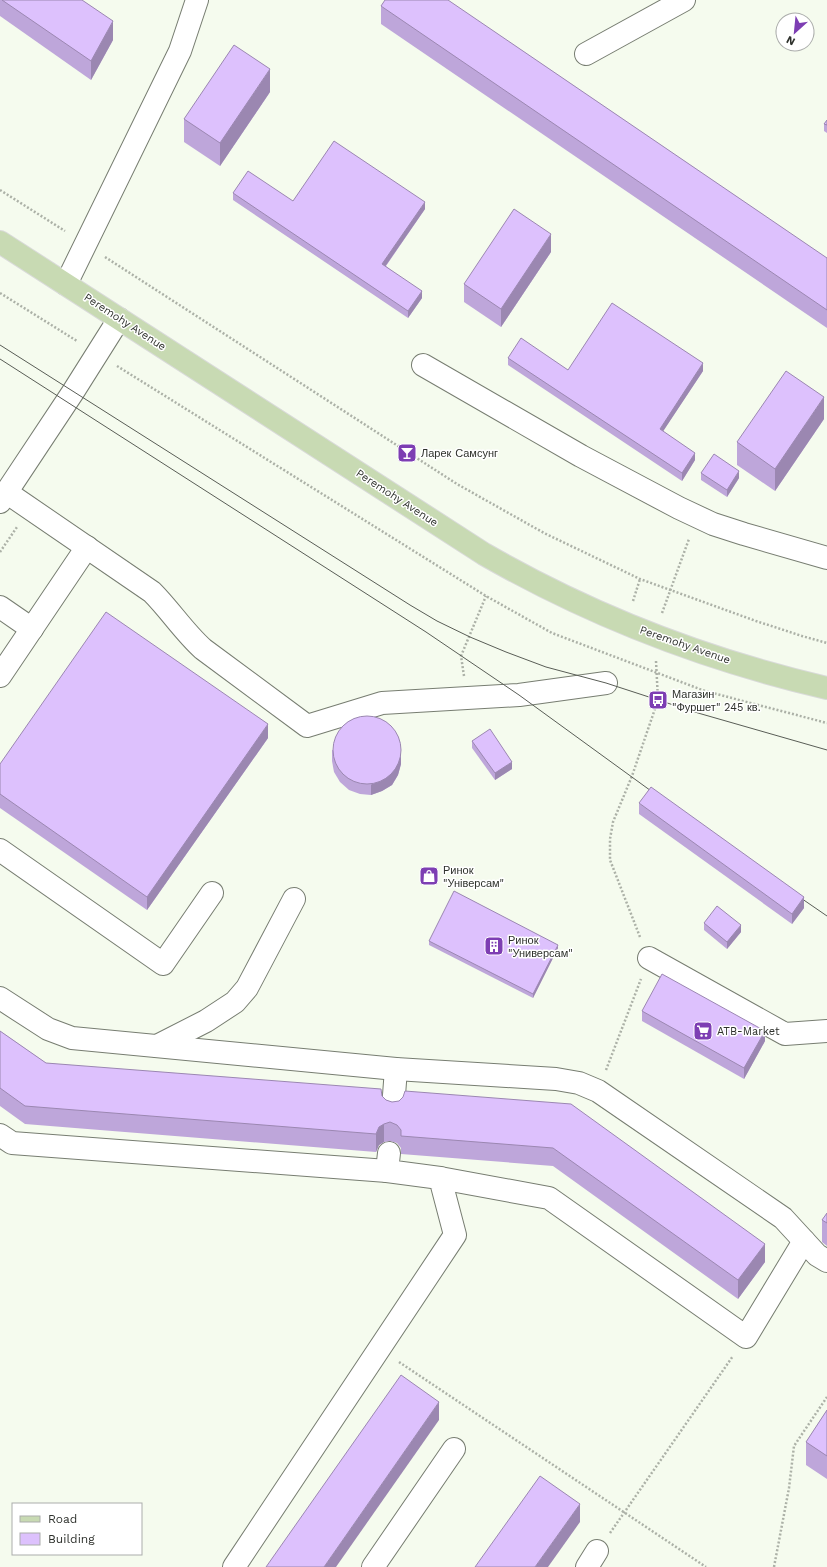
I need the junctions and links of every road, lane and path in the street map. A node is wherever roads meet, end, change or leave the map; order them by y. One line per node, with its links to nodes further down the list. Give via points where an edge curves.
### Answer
1 (197, 0): 6 (street, via 180,51)
2 (684, 0): 3 (street)
3 (586, 54)
4 (0, 190): 6 (path)
5 (0, 242): 7 (main road, Peremohy Avenue)
6 (85, 244): 7 (street); 16 (path, via 457,484 544,534)
7 (66, 284): 8 (main road, Peremohy Avenue)
8 (119, 319): 10 (street); 20 (main road, Peremohy Avenue, via 484,554 529,580 581,605)
9 (424, 365): 12 (street, via 581,456)
10 (3, 497): 11 (street)
11 (30, 508): 13 (street); 14 (path)
12 (698, 516): 15 (street, via 744,534); 16 (path)
13 (87, 547): 19 (street); 25 (street, via 152,592 203,649 307,726 382,703)
14 (0, 552)
15 (827, 558)
16 (670, 591): 20 (path); 21 (path, via 802,636)
17 (486, 596): 25 (path, via 461,656)
18 (0, 607): 19 (street)
19 (32, 629): 22 (street)
20 (655, 636): 24 (main road, Peremohy Avenue, via 778,677); 29 (path, via 658,700 613,822 610,839 610,860)
21 (827, 642)
22 (0, 676)
23 (606, 683): 25 (street, via 519,695)
24 (827, 688)
25 (467, 698)
26 (0, 850): 27 (street, via 163,964)
27 (212, 893)
28 (294, 899): 32 (street, via 247,988 235,1002 206,1021)
29 (649, 958): 31 (street, via 785,1034); 34 (path)
30 (0, 998): 32 (street, via 48,1029 72,1038)
31 (827, 1031)
32 (157, 1046): 33 (street)
33 (396, 1069): 34 (street, via 556,1079); 35 (street)
34 (598, 1090): 38 (street, via 783,1218)
35 (393, 1108)
36 (0, 1135): 37 (street, via 12,1143 388,1162)
37 (440, 1178): 40 (street, via 549,1198); 41 (street, via 455,1235)
38 (804, 1241): 39 (street, via 817,1255); 40 (street)
39 (827, 1261)
40 (746, 1337): 44 (path)
41 (379, 1349): 44 (path); 46 (street)
42 (827, 1397): 49 (path, via 794,1446)
43 (454, 1449): 47 (street)
44 (624, 1513): 45 (path); 48 (path)
45 (592, 1559)
46 (234, 1567)
47 (373, 1567)
48 (706, 1567)
49 (774, 1567)

